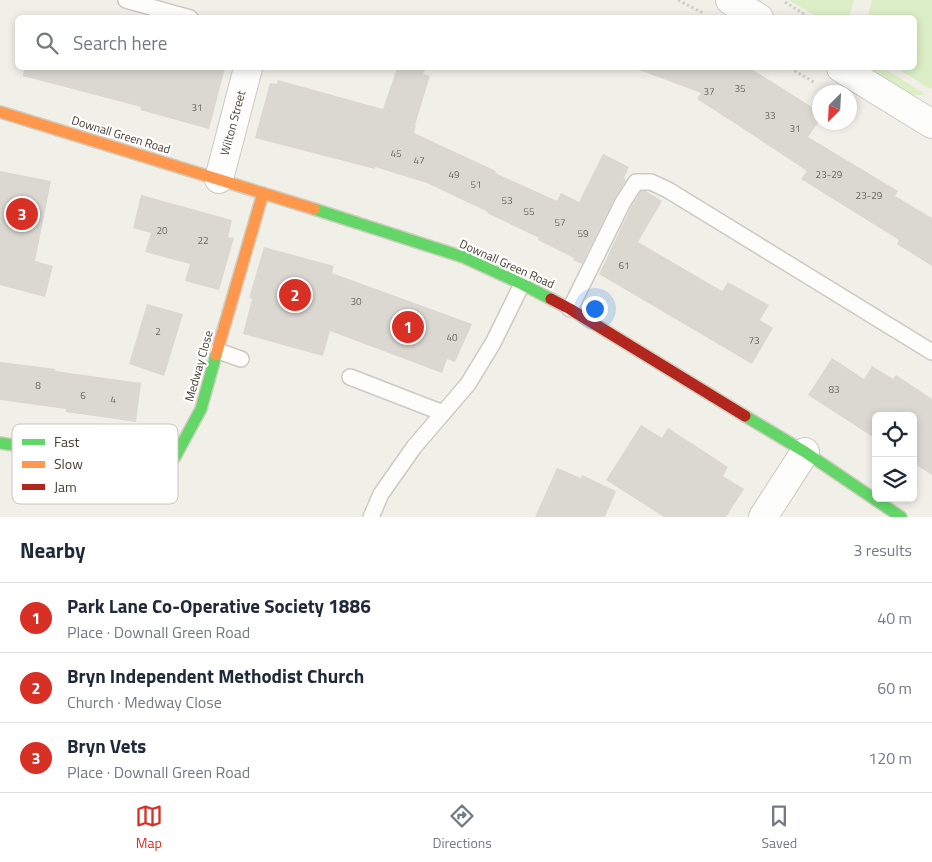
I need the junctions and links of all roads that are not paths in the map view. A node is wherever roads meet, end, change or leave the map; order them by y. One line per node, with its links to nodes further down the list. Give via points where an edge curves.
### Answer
1 (126, 0): 3 (lane)
2 (730, 0): 4 (street)
3 (179, 15)
4 (754, 15)
5 (247, 70): 9 (street, Wilton Street)
6 (843, 70): 8 (street)
7 (0, 112): 9 (main road, Downall Green Road)
8 (932, 124)
9 (218, 178): 10 (main road, Downall Green Road)
10 (263, 193): 11 (main road, Downall Green Road, via 463,258); 13 (main road, Medway Close)
11 (522, 284): 12 (main road, Downall Green Road); 17 (lane, via 493,343 468,384)
12 (570, 309): 14 (lane, via 623,202 636,182 651,182); 19 (main road, Downall Green Road)
13 (218, 351): 15 (lane); 18 (main road, Medway Close, via 201,409)
14 (932, 352)
15 (241, 359)
16 (350, 377): 17 (lane)
17 (443, 413): 20 (lane, via 381,494)
18 (178, 451)
19 (805, 452): 21 (street); 22 (main road, Downall Green Road)
20 (371, 517)
21 (763, 517)
22 (902, 517)

